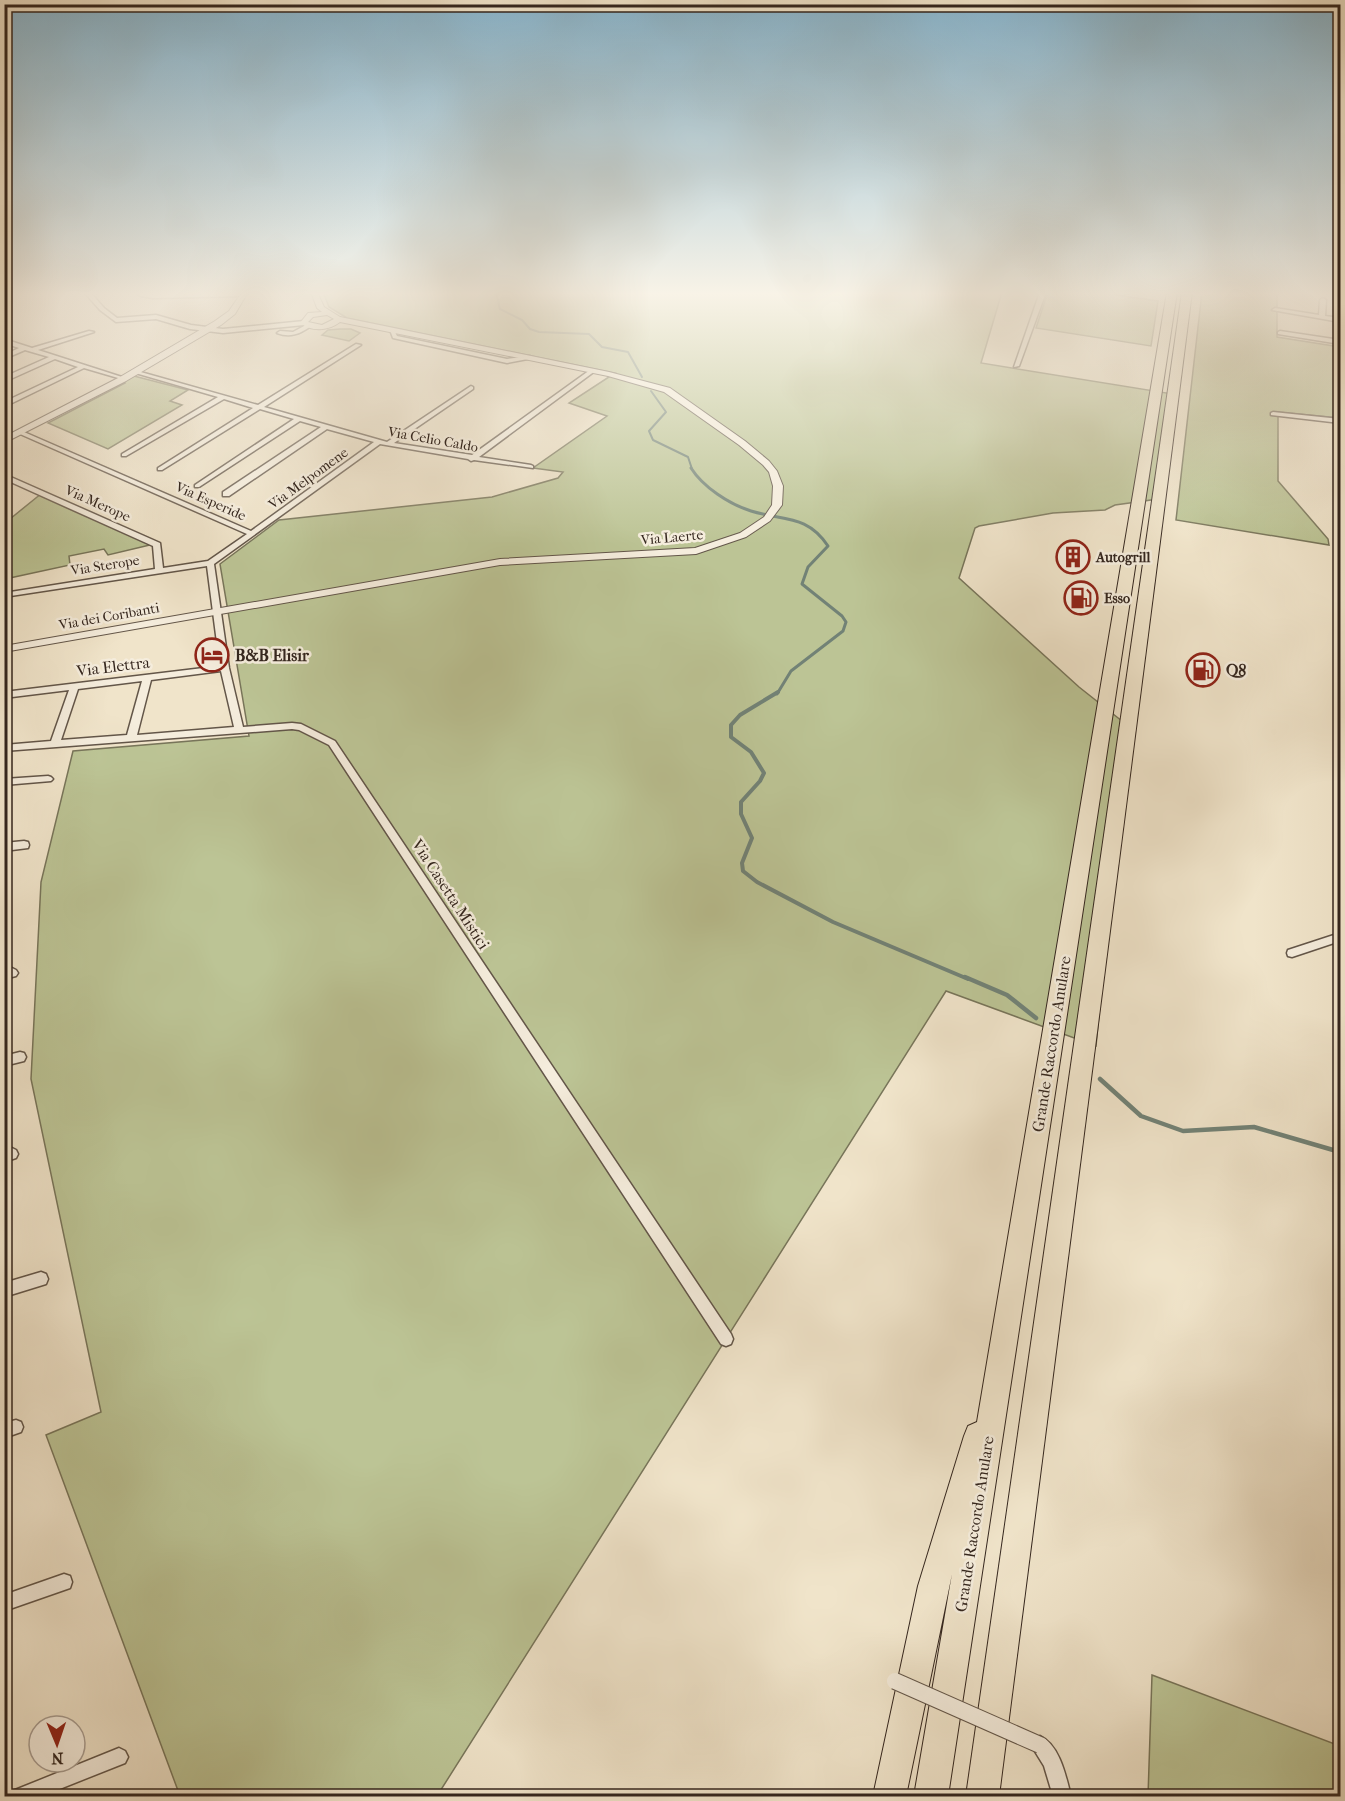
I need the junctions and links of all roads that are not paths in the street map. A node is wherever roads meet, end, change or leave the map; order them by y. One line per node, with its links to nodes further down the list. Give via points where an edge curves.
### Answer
1 (63, 376): 13 (street)
2 (114, 376): 10 (street)
3 (128, 376): 10 (street)
4 (149, 376): 12 (street, Via Celio Caldo)
5 (309, 376): 14 (street)
6 (585, 376): 24 (street)
7 (614, 376): 34 (street, Via Laerte, via 669,392 763,460 774,474 779,494 775,508 764,522 736,539 696,551 500,562)
8 (1158, 376): 55 (highway, Grande Raccordo Anulare)
9 (1176, 376): 63 (highway, Grande Raccordo Anulare)
10 (123, 379): 19 (street)
11 (471, 388): 22 (street)
12 (223, 397): 14 (street, Via Celio Caldo); 23 (street)
13 (4, 405)
14 (258, 408): 16 (street, Via Celio Caldo); 26 (street)
15 (1273, 414): 17 (street)
16 (298, 420): 18 (street, Via Celio Caldo); 28 (street)
17 (1341, 422)
18 (325, 428): 21 (street, Via Celio Caldo); 29 (street)
19 (22, 433): 20 (street); 30 (street, Via Esperide)
20 (4, 441)
21 (378, 442): 22 (street, Via Celio Caldo); 30 (street, Via Melpomene)
22 (388, 444): 24 (street, Via Celio Caldo)
23 (124, 455)
24 (471, 459): 25 (street, Via Celio Caldo)
25 (531, 466)
26 (160, 469)
27 (4, 476): 32 (street, Via Merope, via 157,545)
28 (197, 486)
29 (226, 494)
30 (252, 534): 31 (street, Via Esperide)
31 (210, 563): 32 (street, Via Sterope); 34 (street)
32 (159, 570): 33 (street, Via Sterope)
33 (4, 595)
34 (219, 611): 35 (street, Via dei Coribanti); 36 (street)
35 (4, 649)
36 (225, 668): 37 (street, Via Elettra); 40 (street)
37 (147, 677): 38 (street, Via Elettra); 41 (street)
38 (75, 685): 39 (street, Via Elettra); 42 (street)
39 (4, 695)
40 (239, 730): 41 (street, Via Casetta Mistici); 54 (street, Via Casetta Mistici, via 301,727 332,743)
41 (131, 739): 42 (street, Via Casetta Mistici)
42 (55, 744): 43 (street, Via Casetta Mistici)
43 (4, 748)
44 (48, 778): 45 (street)
45 (4, 782)
46 (24, 845): 47 (street)
47 (4, 847)
48 (1341, 937): 49 (street)
49 (1292, 952)
50 (20, 1057): 51 (street)
51 (4, 1061)
52 (41, 1279): 53 (street)
53 (4, 1290)
54 (726, 1339)
55 (1000, 1362): 61 (highway, via 933,1586); 62 (highway, Grande Raccordo Anulare)
56 (64, 1582): 57 (street)
57 (4, 1604)
58 (895, 1681): 64 (street, bridge, via 1040,1745 1052,1762)
59 (119, 1757): 60 (street)
60 (21, 1797)
61 (889, 1797)
62 (931, 1797)
63 (982, 1797)
64 (1062, 1797)

